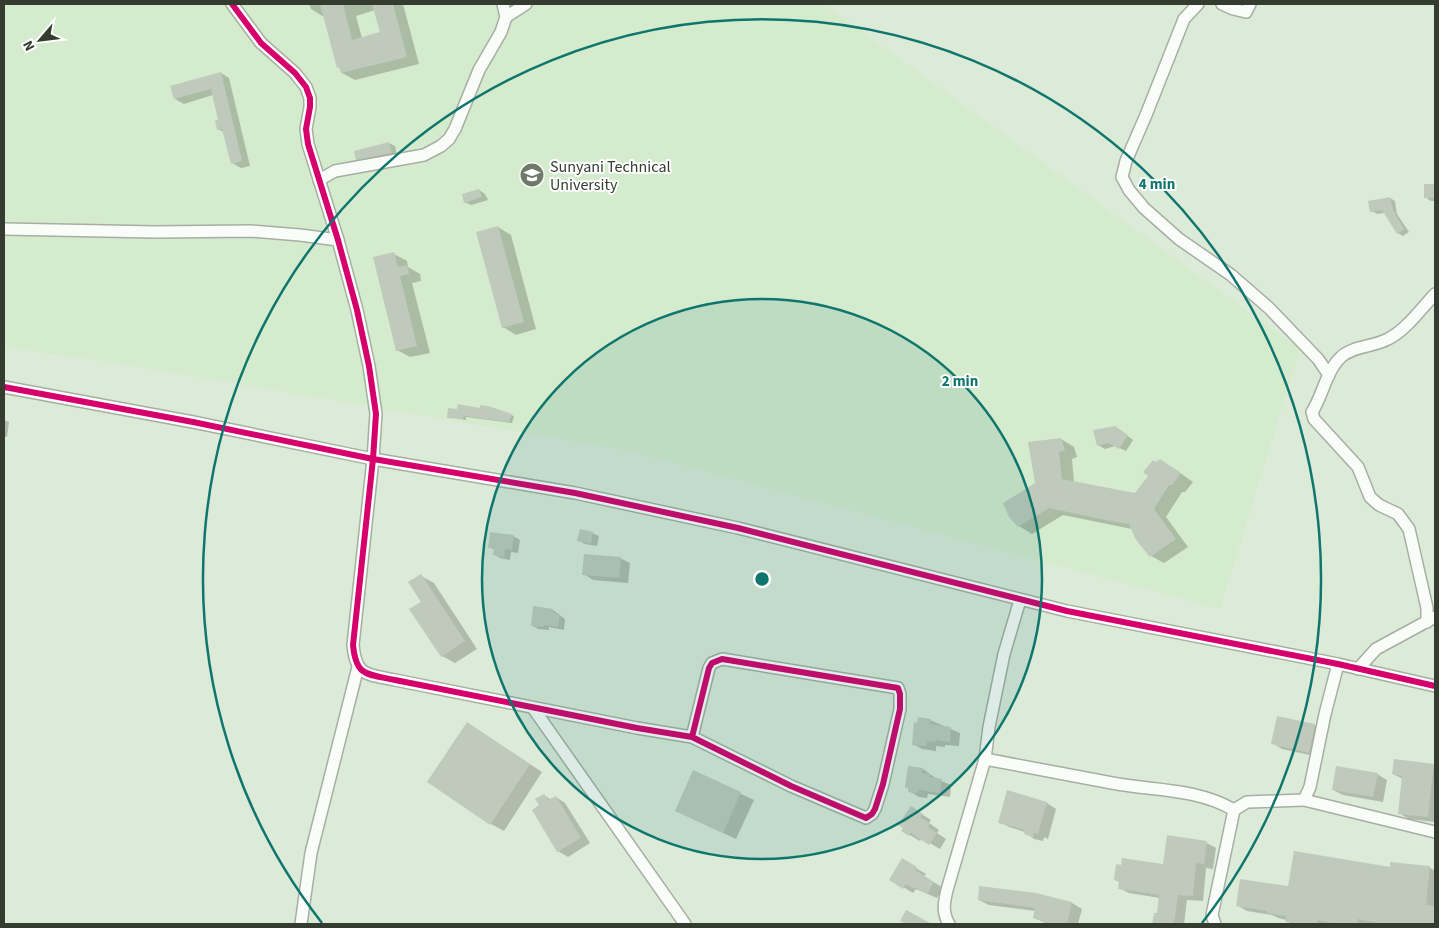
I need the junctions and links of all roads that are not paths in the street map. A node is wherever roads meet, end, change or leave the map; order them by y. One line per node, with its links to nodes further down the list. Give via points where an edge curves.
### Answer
1 (232, 4): 8 (street, via 261,43 306,87 310,107 306,130)
2 (503, 4): 7 (street)
3 (526, 4): 7 (street)
4 (1198, 4): 12 (street, via 1184,19 1122,177 1144,208 1269,308)
5 (1222, 4): 6 (street, via 1246,12)
6 (1250, 4)
7 (506, 17): 8 (street, via 479,70 455,129 445,142 424,156 335,171)
8 (319, 180): 10 (street)
9 (4, 228): 10 (street, via 251,231)
10 (338, 240): 14 (street, via 369,366 376,414)
11 (1435, 294): 12 (street, via 1393,336 1344,355)
12 (1329, 375): 16 (street, via 1312,412 1314,419 1358,467 1370,497 1398,514 1410,529)
13 (4, 387): 14 (street)
14 (373, 459): 15 (street, via 575,493 738,528); 18 (street, via 354,645)
15 (1020, 600): 17 (street); 23 (street, via 1004,654)
16 (1431, 620): 19 (street, via 1376,649)
17 (1338, 664): 19 (street); 24 (street, via 1310,787)
18 (358, 667): 21 (street, via 366,674); 27 (street, via 311,853)
19 (1358, 669): 20 (street)
20 (1435, 686)
21 (533, 708): 22 (street); 28 (street)
22 (692, 737): 22 (street, via 791,786 866,818 876,809 883,784 900,709 900,694 898,688 716,660 708,668)
23 (985, 759): 25 (street, via 1113,784 1181,792 1220,802); 29 (street, via 943,907)
24 (1304, 800): 25 (street, via 1247,802); 26 (street)
25 (1234, 810): 30 (street, via 1212,914)
26 (1435, 832)
27 (301, 924)
28 (685, 924)
29 (949, 924)
30 (1215, 924)

